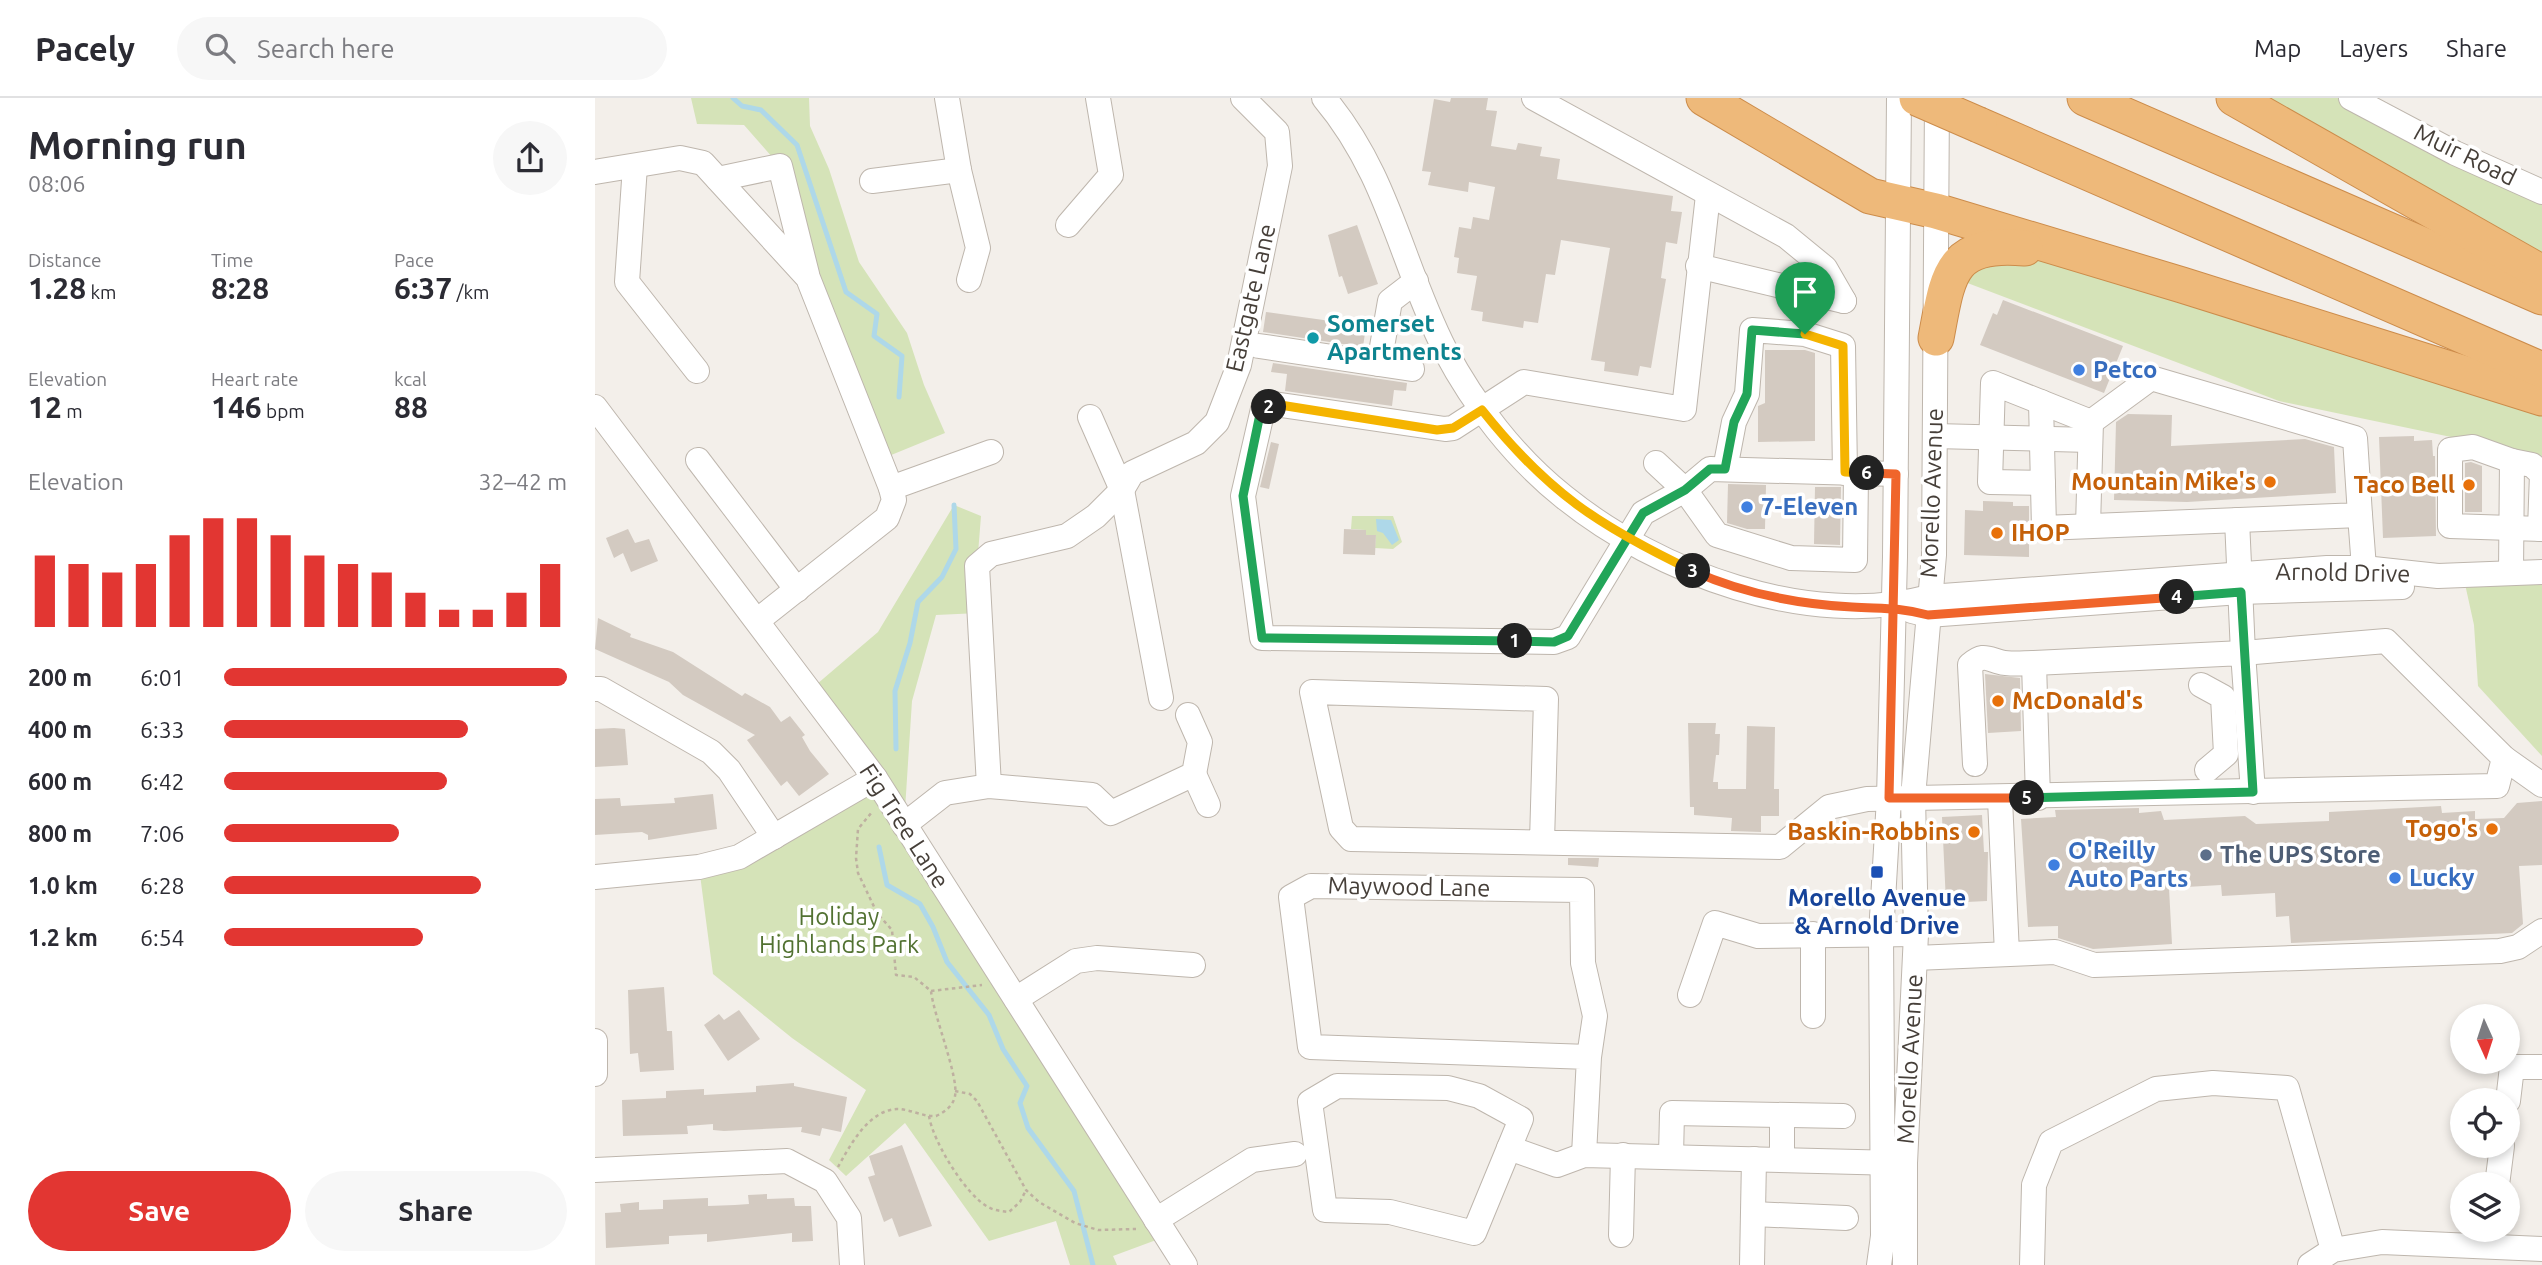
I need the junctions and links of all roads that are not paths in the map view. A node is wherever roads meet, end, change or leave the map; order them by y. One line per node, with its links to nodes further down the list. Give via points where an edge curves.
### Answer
1 (947, 98): 14 (street)
2 (1098, 98): 22 (street, via 1111,175)
3 (1243, 98): 54 (street, Eastgate Lane, via 1277,132 1280,166 1239,366 1216,422 1196,443 1132,472)
4 (1534, 98): 19 (street)
5 (1704, 98): 20 (highway, via 1870,195)
6 (1899, 98): 20 (street, Morello Avenue)
7 (1917, 98): 34 (highway, bridge)
8 (1937, 98): 21 (street, Morello Avenue)
9 (2085, 98): 29 (highway)
10 (2234, 98): 25 (highway)
11 (2351, 98): 18 (street, Muir Road)
12 (1330, 100): 28 (street, Arnold Drive, via 1381,186)
13 (635, 166): 15 (street); 16 (street, via 680,158 703,163); 35 (street, via 627,282)
14 (959, 170): 17 (street); 27 (street, via 978,248)
15 (595, 172)
16 (718, 179): 26 (street); 26 (street, via 780,166)
17 (872, 181)
18 (2542, 192)
19 (1708, 195): 24 (street); 24 (street, via 1786,236 1825,268 1844,301)
20 (1899, 202): 21 (highway); 51 (street, Morello Avenue)
21 (1936, 211): 23 (highway); 30 (street, Morello Avenue)
22 (1068, 225)
23 (2061, 250): 30 (highway, via 2002,246 1980,249 1960,261 1949,276); 36 (highway)
24 (1698, 266): 39 (street, via 1684,409 1524,382)
25 (2542, 273)
26 (808, 278): 53 (street)
27 (969, 280)
28 (1416, 281): 32 (street, via 1389,301); 39 (street, Arnold Drive, via 1444,349)
29 (2542, 297)
30 (1935, 338): 42 (street, Morello Avenue)
31 (1259, 346): 32 (street)
32 (1379, 364): 33 (street)
33 (1412, 369)
34 (2542, 370)
35 (697, 371)
36 (2542, 398)
37 (2041, 402): 41 (street); 43 (street, via 1993,383); 44 (street)
38 (595, 407): 70 (street, Fig Tree Lane)
39 (1482, 410): 61 (street, Arnold Drive, via 1562,496); 61 (street, via 1453,428 1437,430 1274,404 1263,409 1243,496 1262,638 1554,642 1568,636)
40 (1090, 418): 54 (street)
41 (2090, 431): 44 (street); 56 (street, via 2151,378 2354,438); 58 (street)
42 (1935, 436): 43 (street); 69 (street, Morello Avenue, via 1934,555)
43 (1991, 437): 44 (street); 52 (street, via 1990,482)
44 (2042, 438): 52 (street)
45 (991, 452): 53 (street)
46 (698, 460): 67 (street)
47 (2512, 461): 59 (street); 59 (street, via 2473,447 2450,450 2450,526); 60 (street, via 2542,474)
48 (1656, 463): 55 (street)
49 (1725, 469): 50 (street); 50 (street, via 1734,422 1747,394 1752,330 1805,334 1843,346); 55 (street, via 1710,469)
50 (1851, 473): 51 (street); 55 (street, via 1855,560 1791,558 1717,535)
51 (1896, 474): 68 (street, Morello Avenue)
52 (2043, 483): 58 (street, via 2044,528)
53 (891, 488): 67 (street, via 894,500 887,518)
54 (1122, 490): 75 (street); 82 (street, Eastgate Lane, via 1067,536 991,554 977,566)
55 (1685, 490): 61 (street, via 1643,513)
56 (2360, 515): 57 (street); 62 (street)
57 (2237, 520): 58 (street); 65 (street)
58 (2088, 526)
59 (2510, 528): 60 (street); 63 (street)
60 (2541, 529)
61 (1628, 540): 68 (street, Arnold Drive, via 1697,573 1760,594 1853,607)
62 (2364, 568): 63 (street, Arnold Drive, via 2438,576); 65 (street, Arnold Drive)
63 (2511, 572): 64 (street, Arnold Drive)
64 (2542, 572)
65 (2240, 583): 66 (street, Arnold Drive); 69 (street, Arnold Drive); 71 (street)
66 (2542, 585)
67 (797, 590): 70 (street)
68 (1894, 606): 69 (street, Arnold Drive); 85 (street, Morello Avenue)
69 (1928, 606): 85 (street, Morello Avenue)
70 (758, 620): 83 (street, Fig Tree Lane)
71 (2243, 653): 72 (street); 77 (street, via 2386,641); 84 (street)
72 (2034, 663): 78 (street, via 2000,662 1988,656 1970,665); 86 (street)
73 (2201, 685): 79 (street, via 2224,697 2227,754)
74 (595, 690): 90 (street, via 601,689 711,752 729,770)
75 (1161, 698)
76 (1188, 715): 80 (street, via 1200,742)
77 (2504, 758): 81 (street); 84 (street, via 2497,786)
78 (1975, 764)
79 (2207, 770)
80 (1194, 774): 82 (street, via 1111,813 1092,795); 88 (street)
81 (2542, 785)
82 (989, 786): 89 (street, via 945,793)
83 (881, 788): 89 (street, Fig Tree Lane); 90 (street)
84 (2253, 792): 86 (street)
85 (1901, 797): 87 (street); 91 (street, via 1829,807 1780,847); 95 (street, Morello Avenue); 96 (street, Morello Avenue)
86 (2038, 798): 87 (street)
87 (2000, 799): 97 (street)
88 (1208, 805)
89 (904, 825): 100 (street, Fig Tree Lane)
90 (774, 837): 92 (street, via 739,857 699,867)
91 (1542, 842): 91 (street, via 1351,839 1341,828 1312,692 1546,699)
92 (595, 877)
93 (2542, 931): 97 (street, via 2518,947 2500,951 2094,965 2055,953)
94 (1813, 934): 95 (street); 99 (street, via 1758,936 1715,923); 101 (street)
95 (1881, 934): 96 (street); 116 (street, Morello Avenue)
96 (1916, 946): 97 (street); 116 (street, Morello Avenue)
97 (2007, 954)
98 (1192, 965): 100 (street, via 1097,958 1076,961)
99 (1690, 995)
100 (1016, 999): 120 (street, Fig Tree Lane)
101 (1813, 1016)
102 (595, 1041): 105 (street)
103 (1589, 1057): 103 (street, Maywood Lane, via 1595,1016 1583,963 1582,890 1311,886 1291,897 1310,1047); 111 (street, Maywood Lane)
104 (2542, 1067): 106 (street, via 2512,1067)
105 (595, 1074)
106 (2510, 1088)
107 (1782, 1115): 108 (street); 113 (street, via 1672,1113); 115 (street)
108 (1843, 1116)
109 (1509, 1148): 109 (street, via 1474,1233 1390,1212 1325,1210 1310,1102 1337,1086 1448,1088 1479,1096 1521,1119); 111 (street, via 1557,1165)
110 (1294, 1154): 120 (street, via 1251,1160)
111 (1584, 1155): 112 (street)
112 (1623, 1155): 113 (street); 121 (street)
113 (1671, 1156): 114 (street)
114 (1754, 1158): 115 (street); 118 (street)
115 (1782, 1160): 116 (street)
116 (1894, 1163): 129 (street, Morello Avenue); 130 (street, Morello Avenue)
117 (595, 1170): 126 (street, via 787,1161 825,1181 849,1218)
118 (1753, 1214): 119 (street); 128 (street)
119 (1846, 1218)
120 (1156, 1220): 127 (street, Fig Tree Lane)
121 (1621, 1235)
122 (2450, 1239): 125 (street)
123 (2518, 1242): 124 (street)
124 (2542, 1249)
125 (2333, 1250): 131 (street, via 2287,1088 2213,1083 2155,1089 2051,1142 2034,1185); 132 (street)
126 (852, 1265)
127 (1185, 1265)
128 (1752, 1265)
129 (1879, 1265)
130 (1905, 1265)
131 (2032, 1265)
132 (2310, 1265)

